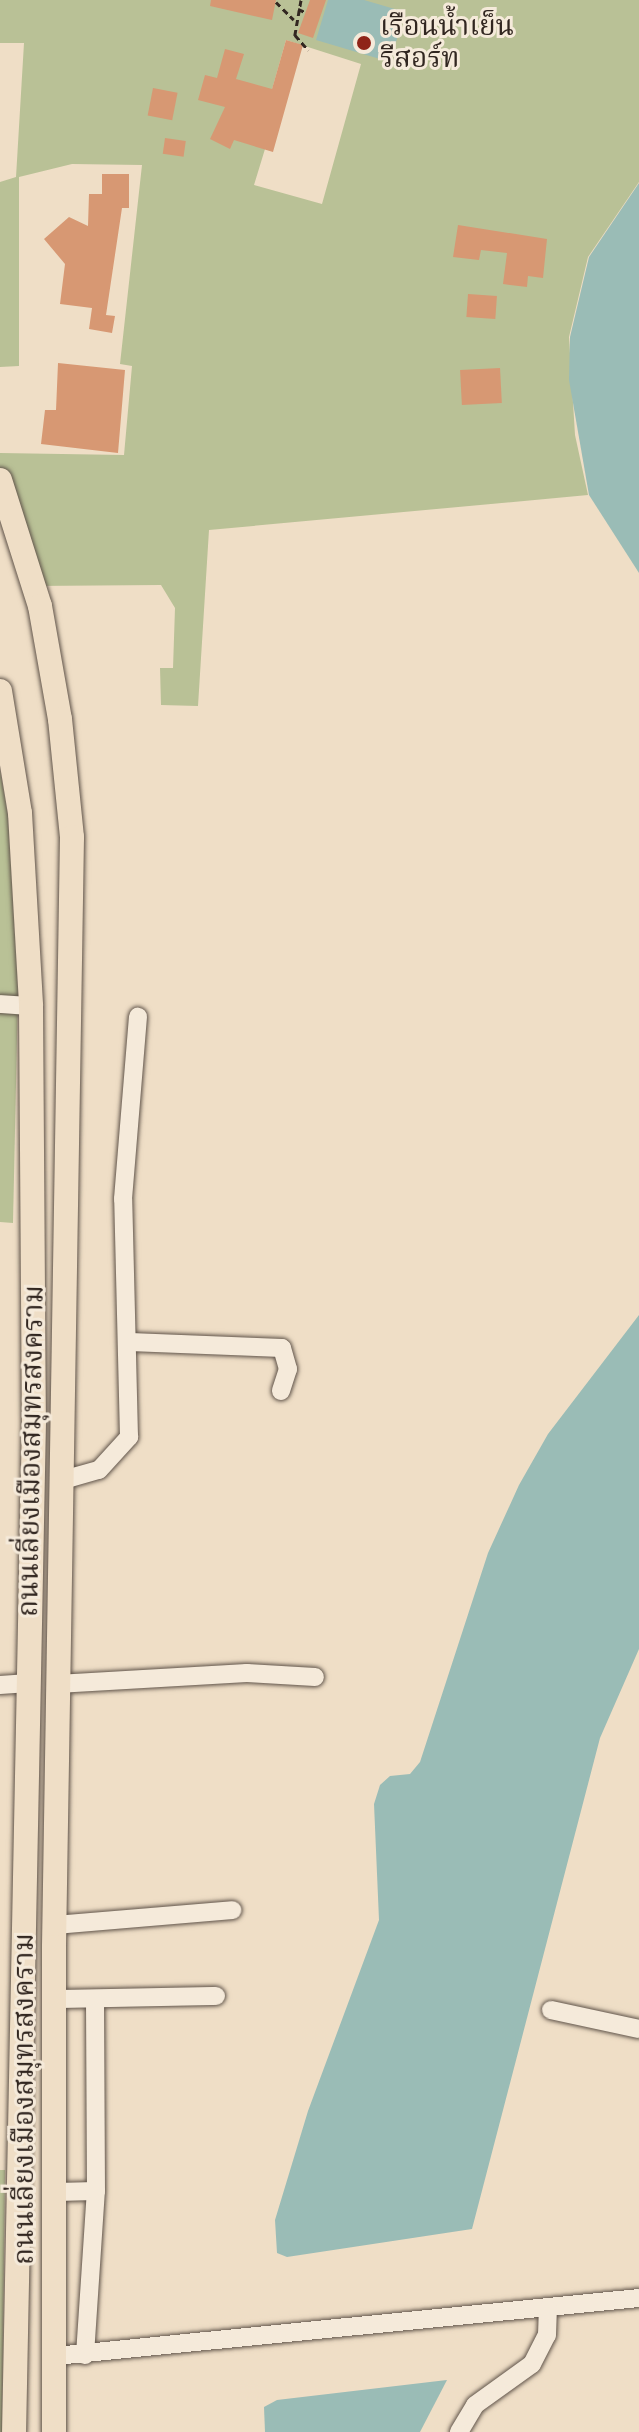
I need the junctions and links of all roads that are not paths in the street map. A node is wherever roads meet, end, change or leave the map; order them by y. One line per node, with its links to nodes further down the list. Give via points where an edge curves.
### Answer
1 (0, 480): 8 (main road, ถนนเลี่ยงเมืองสมุทรสงคราม, via 40,606 60,719 72,837)
2 (0, 691): 4 (main road, ถนนเลี่ยงเมืองสมุทรสงคราม, via 20,813)
3 (0, 1004): 4 (street)
4 (31, 1006): 10 (main road, ถนนเลี่ยงเมืองสมุทรสงคราม, via 34,1421)
5 (138, 1017): 6 (street, via 123,1199)
6 (130, 1342): 7 (street, via 282,1348 288,1369); 8 (street, via 129,1437 99,1470)
7 (281, 1391)
8 (63, 1480): 11 (main road, ถนนเลี่ยงเมืองสมุทรสงคราม)
9 (315, 1677): 11 (street, via 247,1673)
10 (29, 1683): 12 (street); 15 (main road, ถนนเลี่ยงเมืองสมุทรสงคราม)
11 (57, 1684): 14 (main road, ถนนเลี่ยงเมืองสมุทรสงคราม)
12 (0, 1685)
13 (232, 1910): 14 (street)
14 (55, 1936): 15 (main road, via 42,1960); 17 (main road, ถนนเลี่ยงเมืองสมุทรสงคราม)
15 (22, 1951): 18 (main road, ถนนเลี่ยงเมืองสมุทรสงคราม)
16 (216, 1996): 19 (street)
17 (56, 1999): 18 (main road, via 41,1982 26,1988); 19 (street); 23 (main road, ถนนเลี่ยงเมืองสมุทรสงคราม)
18 (22, 2000): 28 (main road, ถนนเลี่ยงเมืองสมุทรสงคราม)
19 (95, 2002): 22 (street)
20 (551, 2010): 21 (street)
21 (639, 2029)
22 (96, 2191): 23 (street); 26 (street)
23 (56, 2192): 27 (main road, ถนนเลี่ยงเมืองสมุทรสงคราม)
24 (639, 2298): 25 (street)
25 (548, 2309): 26 (street); 30 (street, via 547,2335 532,2364 475,2405)
26 (85, 2355): 27 (street)
27 (55, 2356): 29 (main road, ถนนเลี่ยงเมืองสมุทรสงคราม)
28 (14, 2432)
29 (54, 2432)
30 (459, 2432)

